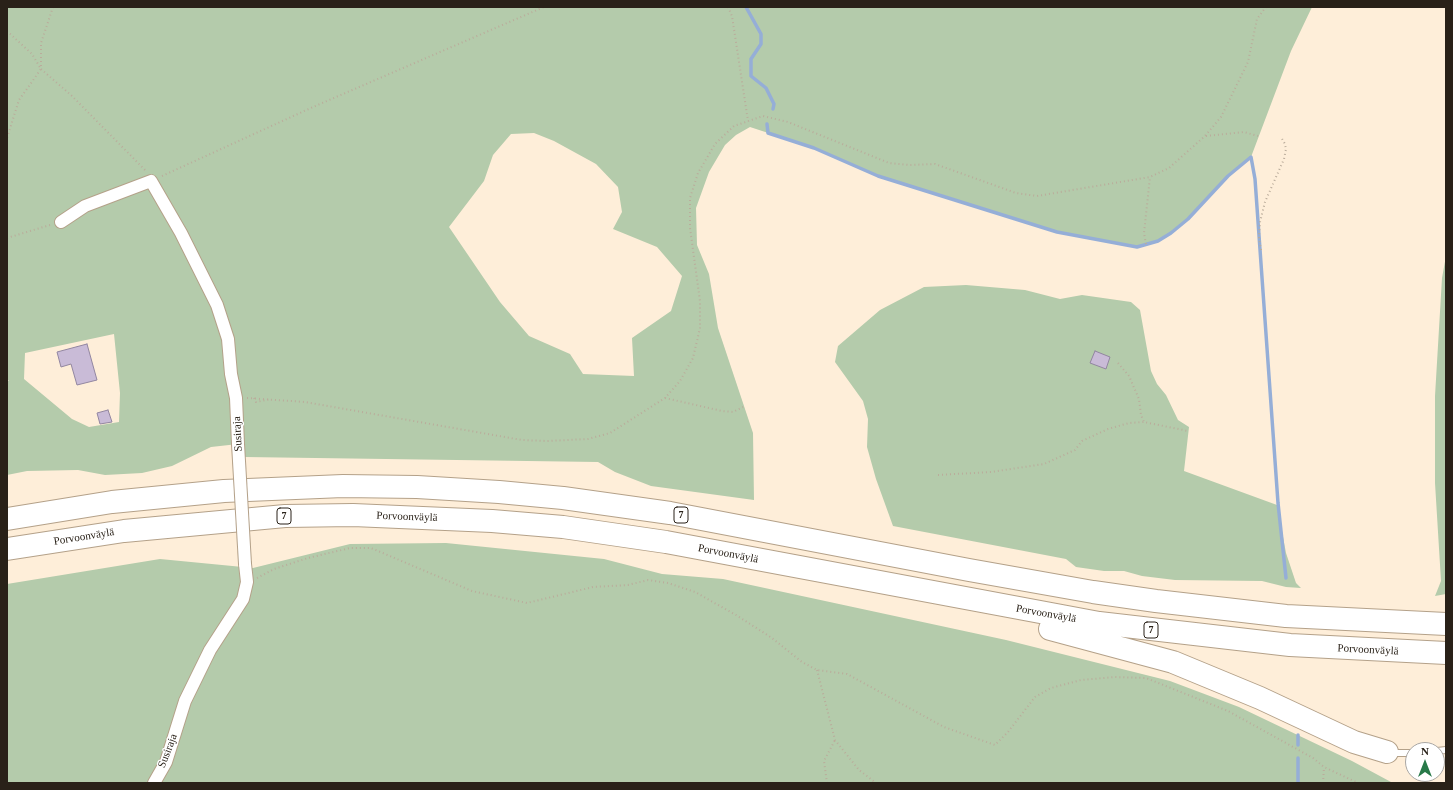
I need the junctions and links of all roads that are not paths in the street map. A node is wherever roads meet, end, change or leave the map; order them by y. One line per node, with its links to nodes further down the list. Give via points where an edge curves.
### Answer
1 (61, 222): 9 (street, Susiraja, bridge, via 85,206 151,181 181,233 217,305 228,339 236,398 247,582 243,599 210,650 185,701 166,762)
2 (7, 518): 5 (highway, 7, via 112,502 224,491 350,486 499,492 670,513 983,573 1156,601 1286,616)
3 (7, 549): 4 (highway, Porvoonväylä / 7, via 131,530 285,516 353,515 492,520 659,541)
4 (954, 597): 6 (highway, Porvoonväylä / 7, via 1099,623 1225,639 1343,649); 7 (highway, via 1012,620 1173,662 1260,698 1354,742)
5 (1446, 624)
6 (1446, 653)
7 (1387, 752): 8 (lane)
8 (1405, 753)
9 (154, 783)

